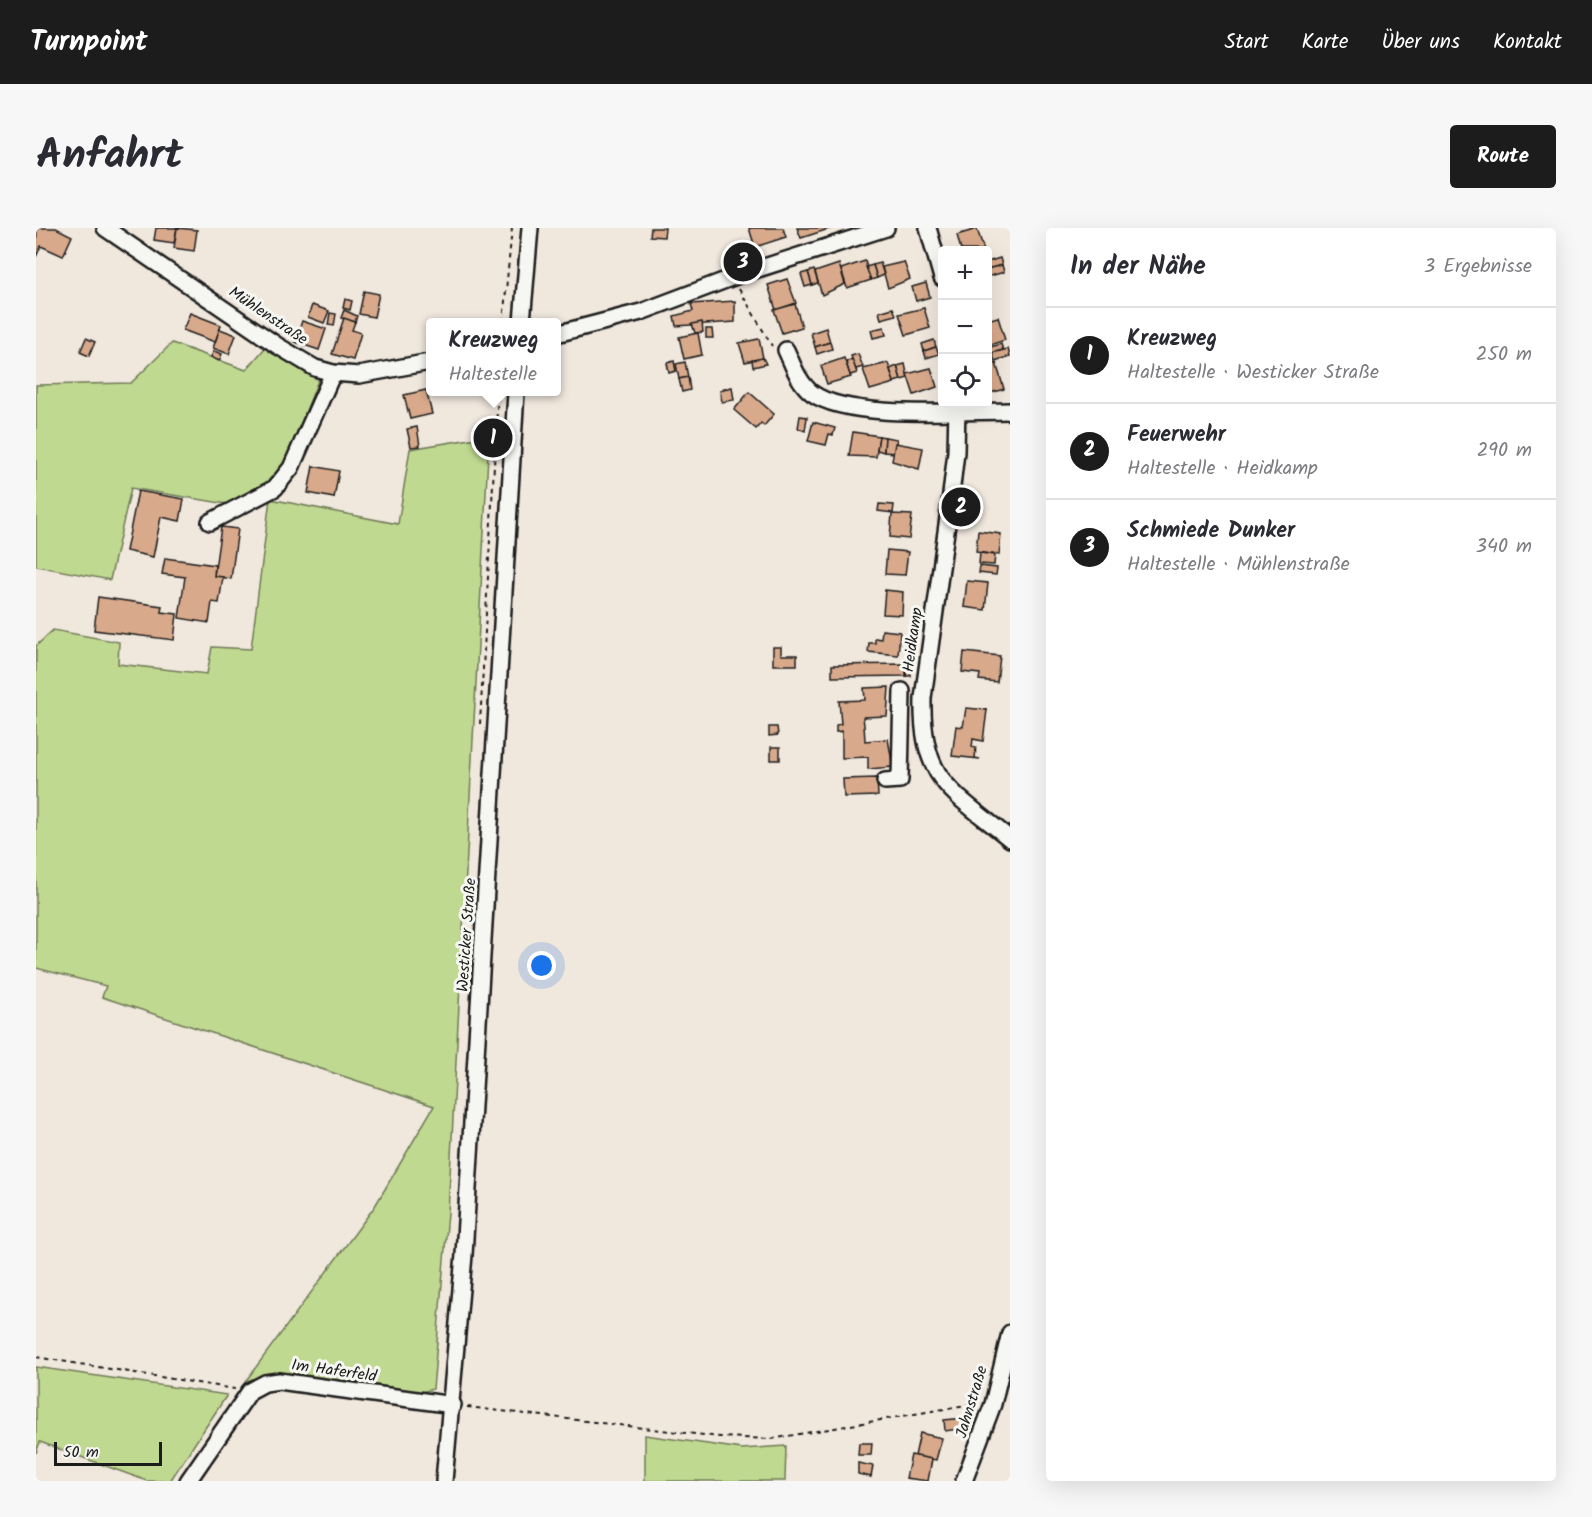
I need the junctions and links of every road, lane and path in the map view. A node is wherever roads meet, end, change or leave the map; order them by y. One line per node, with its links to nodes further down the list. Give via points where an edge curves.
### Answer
1 (105, 228): 13 (street, Mühlenstraße, via 278,346 315,368)
2 (512, 228): 8 (path)
3 (531, 228): 9 (street)
4 (886, 228): 7 (street)
5 (928, 228): 6 (street)
6 (938, 264)
7 (733, 277): 10 (street, via 641,312); 11 (path, via 770,346)
8 (502, 318)
9 (522, 318)
10 (561, 333)
11 (786, 350): 15 (street, via 810,392 828,403 852,408)
12 (426, 363): 13 (street, Mühlenstraße, via 383,372)
13 (333, 373): 19 (street, via 291,468 275,488)
14 (516, 396): 29 (street, Westicker Straße)
15 (938, 407)
16 (957, 408): 22 (street, Heidkamp, via 955,462)
17 (970, 408): 18 (street)
18 (1010, 411)
19 (210, 522)
20 (902, 691): 21 (street)
21 (900, 728): 22 (street); 23 (street, via 900,780)
22 (922, 728): 24 (street, Heidkamp, via 926,751 937,774)
23 (885, 781)
24 (1010, 839)
25 (1010, 1332): 28 (street, Jahnstraße)
26 (36, 1358): 27 (path)
27 (250, 1391): 29 (street, Im Haferfeld, via 279,1381); 30 (street)
28 (993, 1404): 29 (path, via 964,1404 771,1439 720,1437); 32 (street, Jahnstraße)
29 (453, 1405): 31 (street, Westicker Straße)
30 (188, 1481)
31 (444, 1481)
32 (964, 1481)

